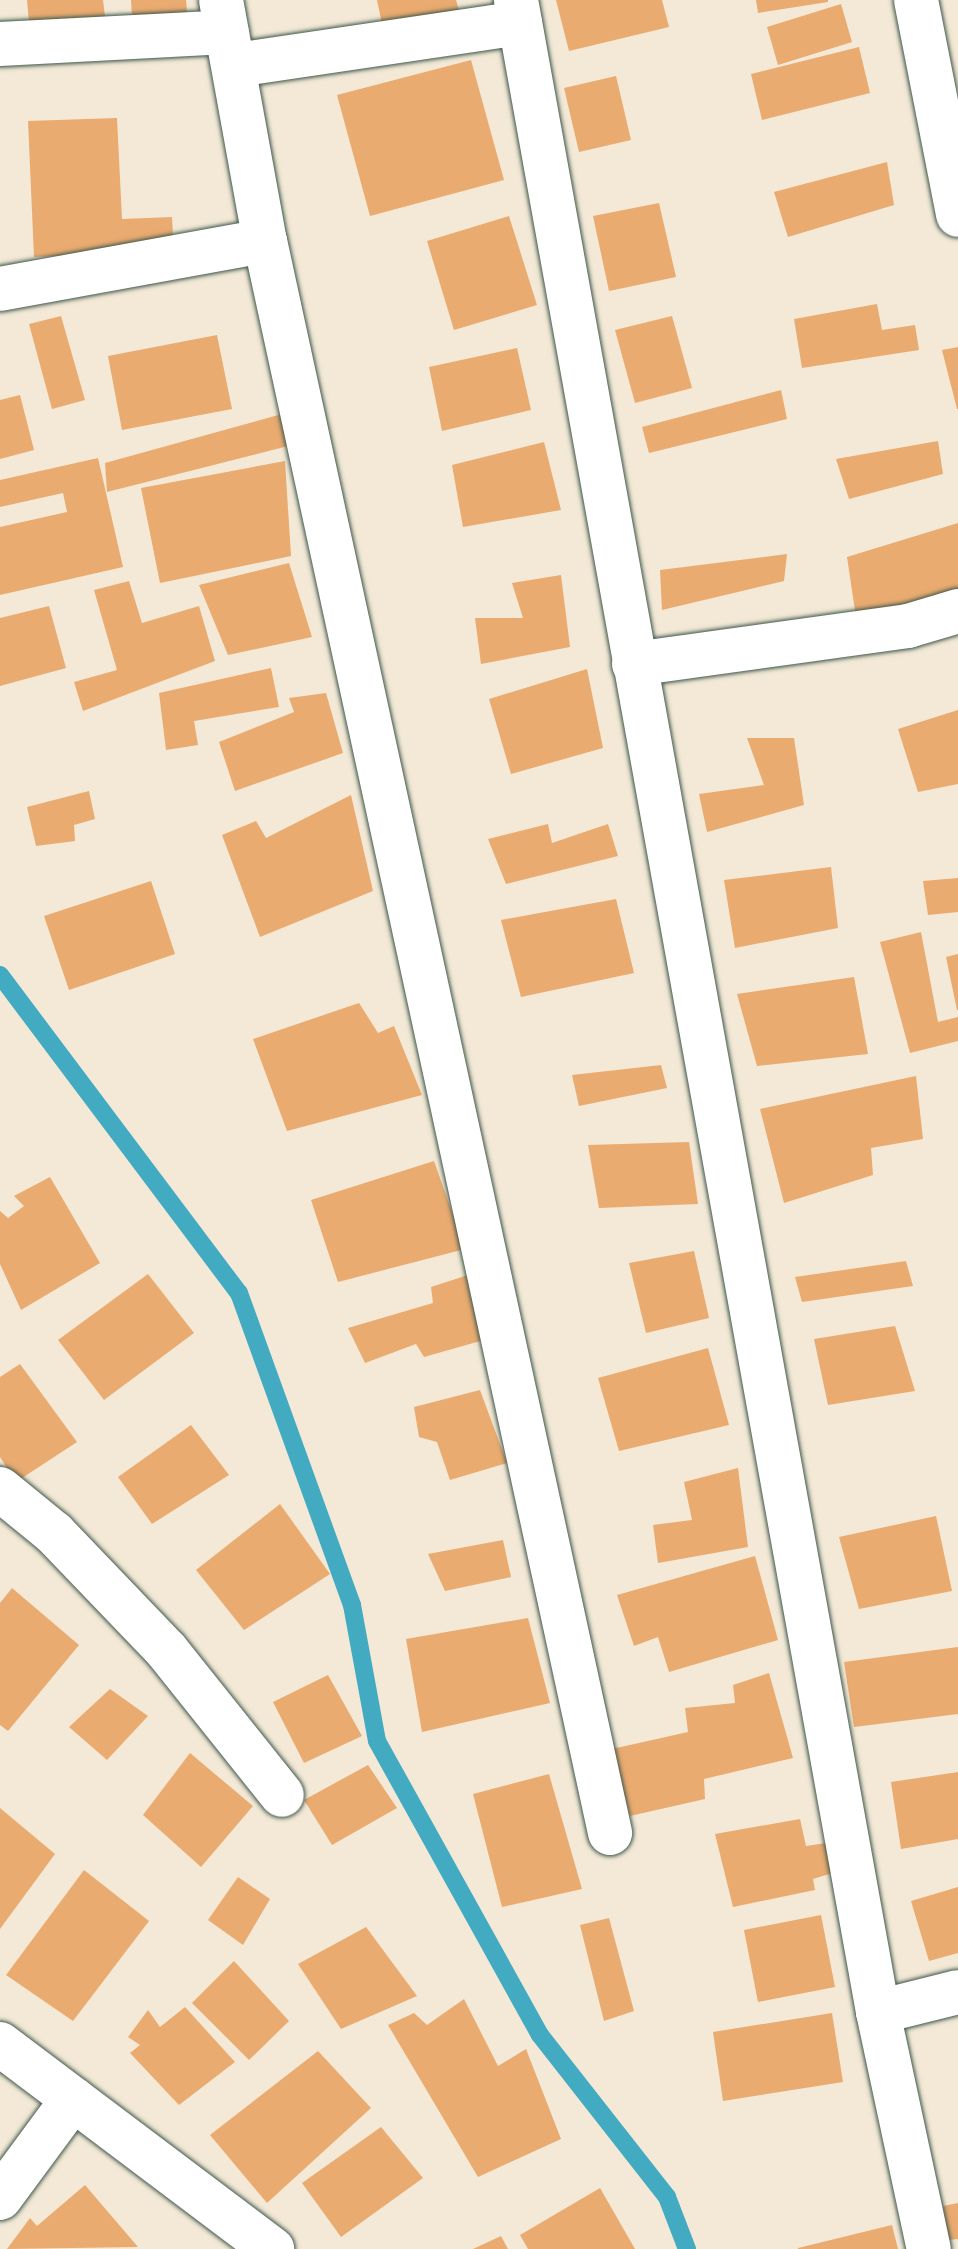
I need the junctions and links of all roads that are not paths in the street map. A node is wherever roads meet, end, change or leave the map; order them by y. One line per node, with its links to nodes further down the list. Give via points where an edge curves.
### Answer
1 (916, 0): 5 (street)
2 (518, 12): 3 (street); 9 (street)
3 (228, 32): 4 (street); 6 (street)
4 (0, 44)
5 (958, 215)
6 (265, 241): 7 (street); 12 (street)
7 (0, 289)
8 (958, 611): 9 (street, via 908,626)
9 (634, 664): 14 (street)
10 (0, 1489): 11 (street, via 54,1533 167,1651)
11 (282, 1795)
12 (610, 1833)
13 (958, 1992): 14 (street)
14 (878, 2012): 19 (street)
15 (0, 2044): 16 (street)
16 (73, 2099): 17 (street); 18 (street)
17 (0, 2198)
18 (272, 2249)
19 (929, 2249)

